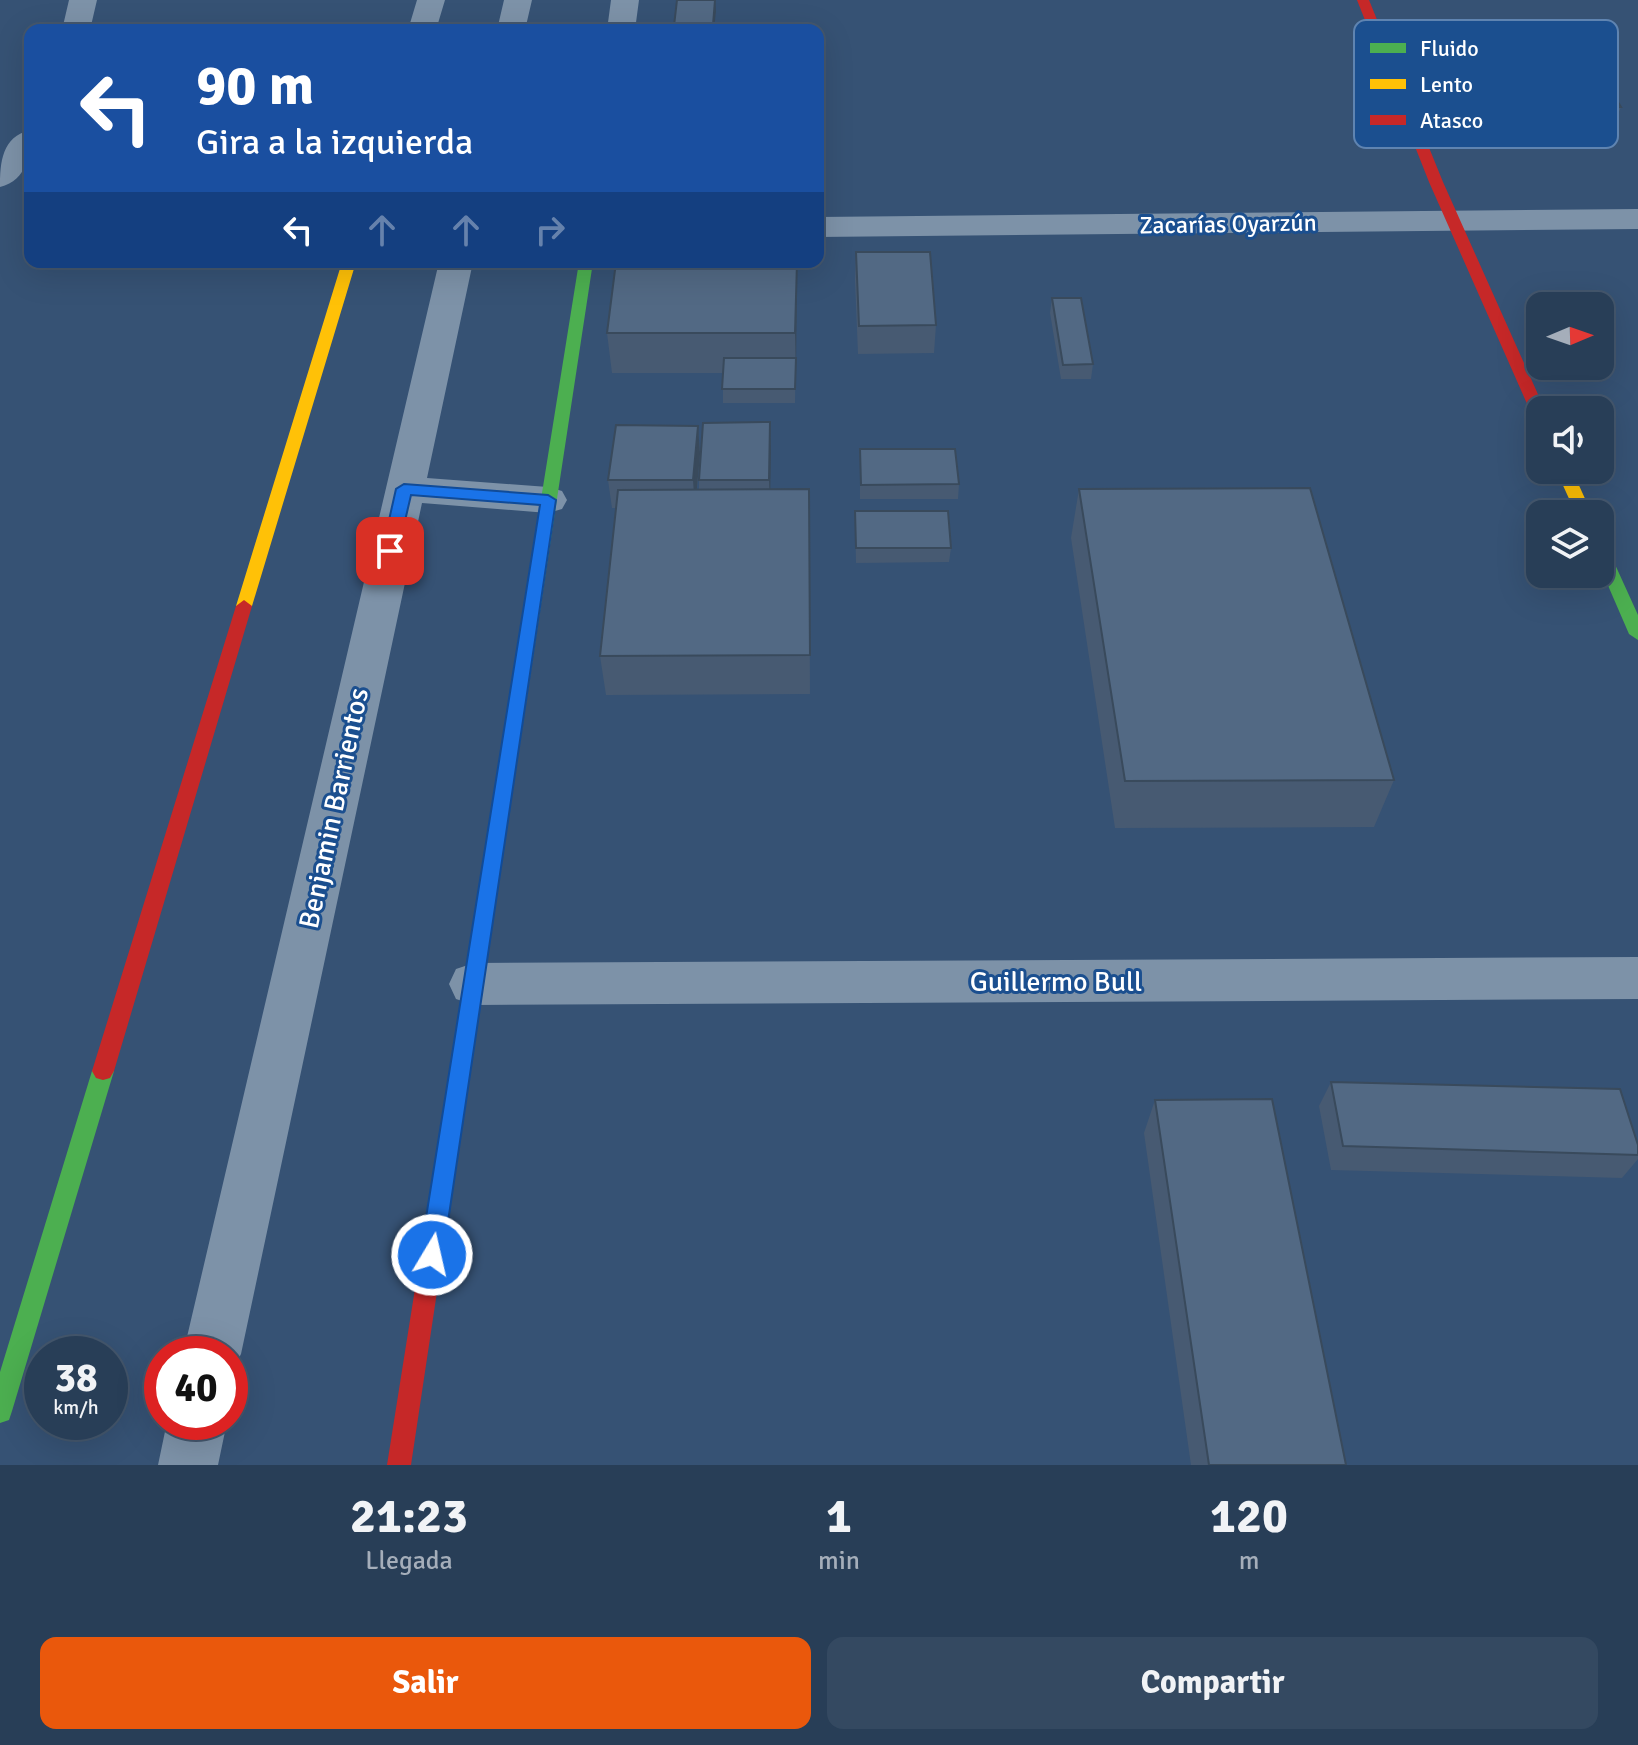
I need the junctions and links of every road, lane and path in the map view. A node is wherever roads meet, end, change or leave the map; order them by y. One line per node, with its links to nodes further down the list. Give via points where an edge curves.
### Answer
1 (83, 0): 7 (street)
2 (431, 0): 8 (street)
3 (518, 0): 9 (street)
4 (625, 0): 10 (street)
5 (1363, 0): 6 (street)
6 (1371, 20)
7 (77, 24)
8 (424, 24)
9 (512, 24)
10 (622, 24)
11 (24, 147): 13 (street)
12 (1423, 148): 15 (street)
13 (0, 177)
14 (1638, 219): 15 (street, Zacarías Oyarzún)
15 (1453, 222): 16 (street, Zacarías Oyarzún); 20 (street)
16 (824, 227)
17 (347, 268): 28 (street)
18 (455, 268): 21 (street, Benjamin Barrientos)
19 (585, 268): 22 (street)
20 (1531, 396)
21 (404, 489): 22 (street); 27 (street, Benjamin Barrientos)
22 (548, 500): 26 (street)
23 (1614, 580): 24 (street)
24 (1638, 634)
25 (1638, 978): 26 (street, Guillermo Bull)
26 (474, 984): 31 (street)
27 (216, 1336)
28 (0, 1411)
29 (193, 1440): 30 (street)
30 (188, 1465)
31 (399, 1465)

